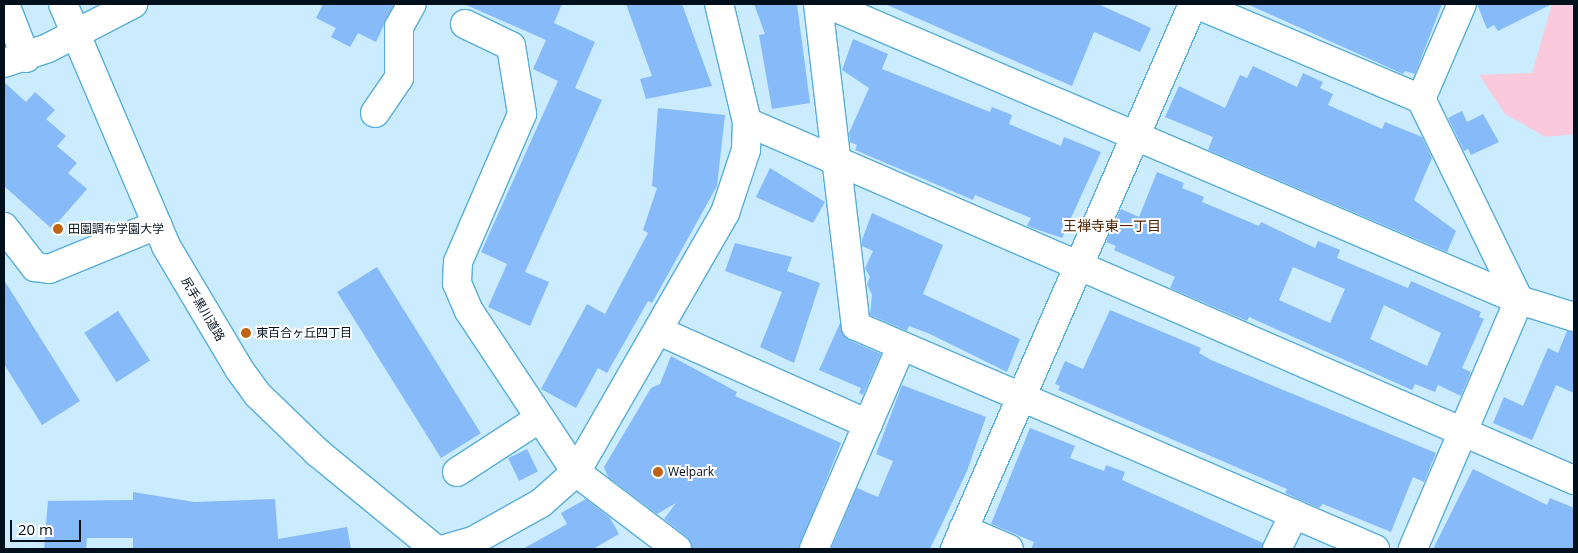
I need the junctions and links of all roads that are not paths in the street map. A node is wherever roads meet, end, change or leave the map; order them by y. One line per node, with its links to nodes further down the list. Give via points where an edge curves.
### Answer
1 (5, 4): 12 (street)
2 (63, 4): 11 (street, 尻手黒川道路)
3 (133, 4): 11 (street)
4 (412, 4): 14 (street, via 399,27 399,78)
5 (719, 4): 15 (street)
6 (818, 4): 17 (street)
7 (828, 4): 16 (street)
8 (1195, 4): 13 (street); 16 (street)
9 (1462, 4): 13 (street)
10 (465, 24): 26 (street, via 511,46 522,114 458,262 457,283 469,311)
11 (74, 34): 12 (street); 18 (street, 尻手黒川道路)
12 (15, 60)
13 (1421, 99): 21 (street)
14 (375, 113)
15 (747, 122): 17 (street); 23 (street, via 746,150 725,213)
16 (1137, 134): 20 (street); 21 (street)
17 (834, 160): 20 (street); 24 (street, via 856,326)
18 (156, 226): 19 (street, via 49,269 35,267); 34 (street, 尻手黒川道路, via 239,370 278,416)
19 (4, 227)
20 (1079, 266): 25 (street); 28 (street)
21 (1519, 300): 22 (street); 28 (street)
22 (1574, 317)
23 (659, 331): 27 (street); 30 (street)
24 (901, 347): 25 (street); 27 (street)
25 (1021, 398): 32 (street); 33 (street)
26 (540, 418): 29 (street); 30 (street)
27 (868, 424): 37 (street)
28 (1464, 431): 31 (street); 41 (street)
29 (457, 472)
30 (576, 472): 35 (street, via 541,503 473,541); 36 (street)
31 (1574, 480)
32 (1294, 514): 39 (street); 40 (street)
33 (959, 539): 38 (street)
34 (435, 549)
35 (445, 549)
36 (677, 549)
37 (814, 549)
38 (1009, 549)
39 (1277, 549)
40 (1375, 549)
41 (1413, 549)

